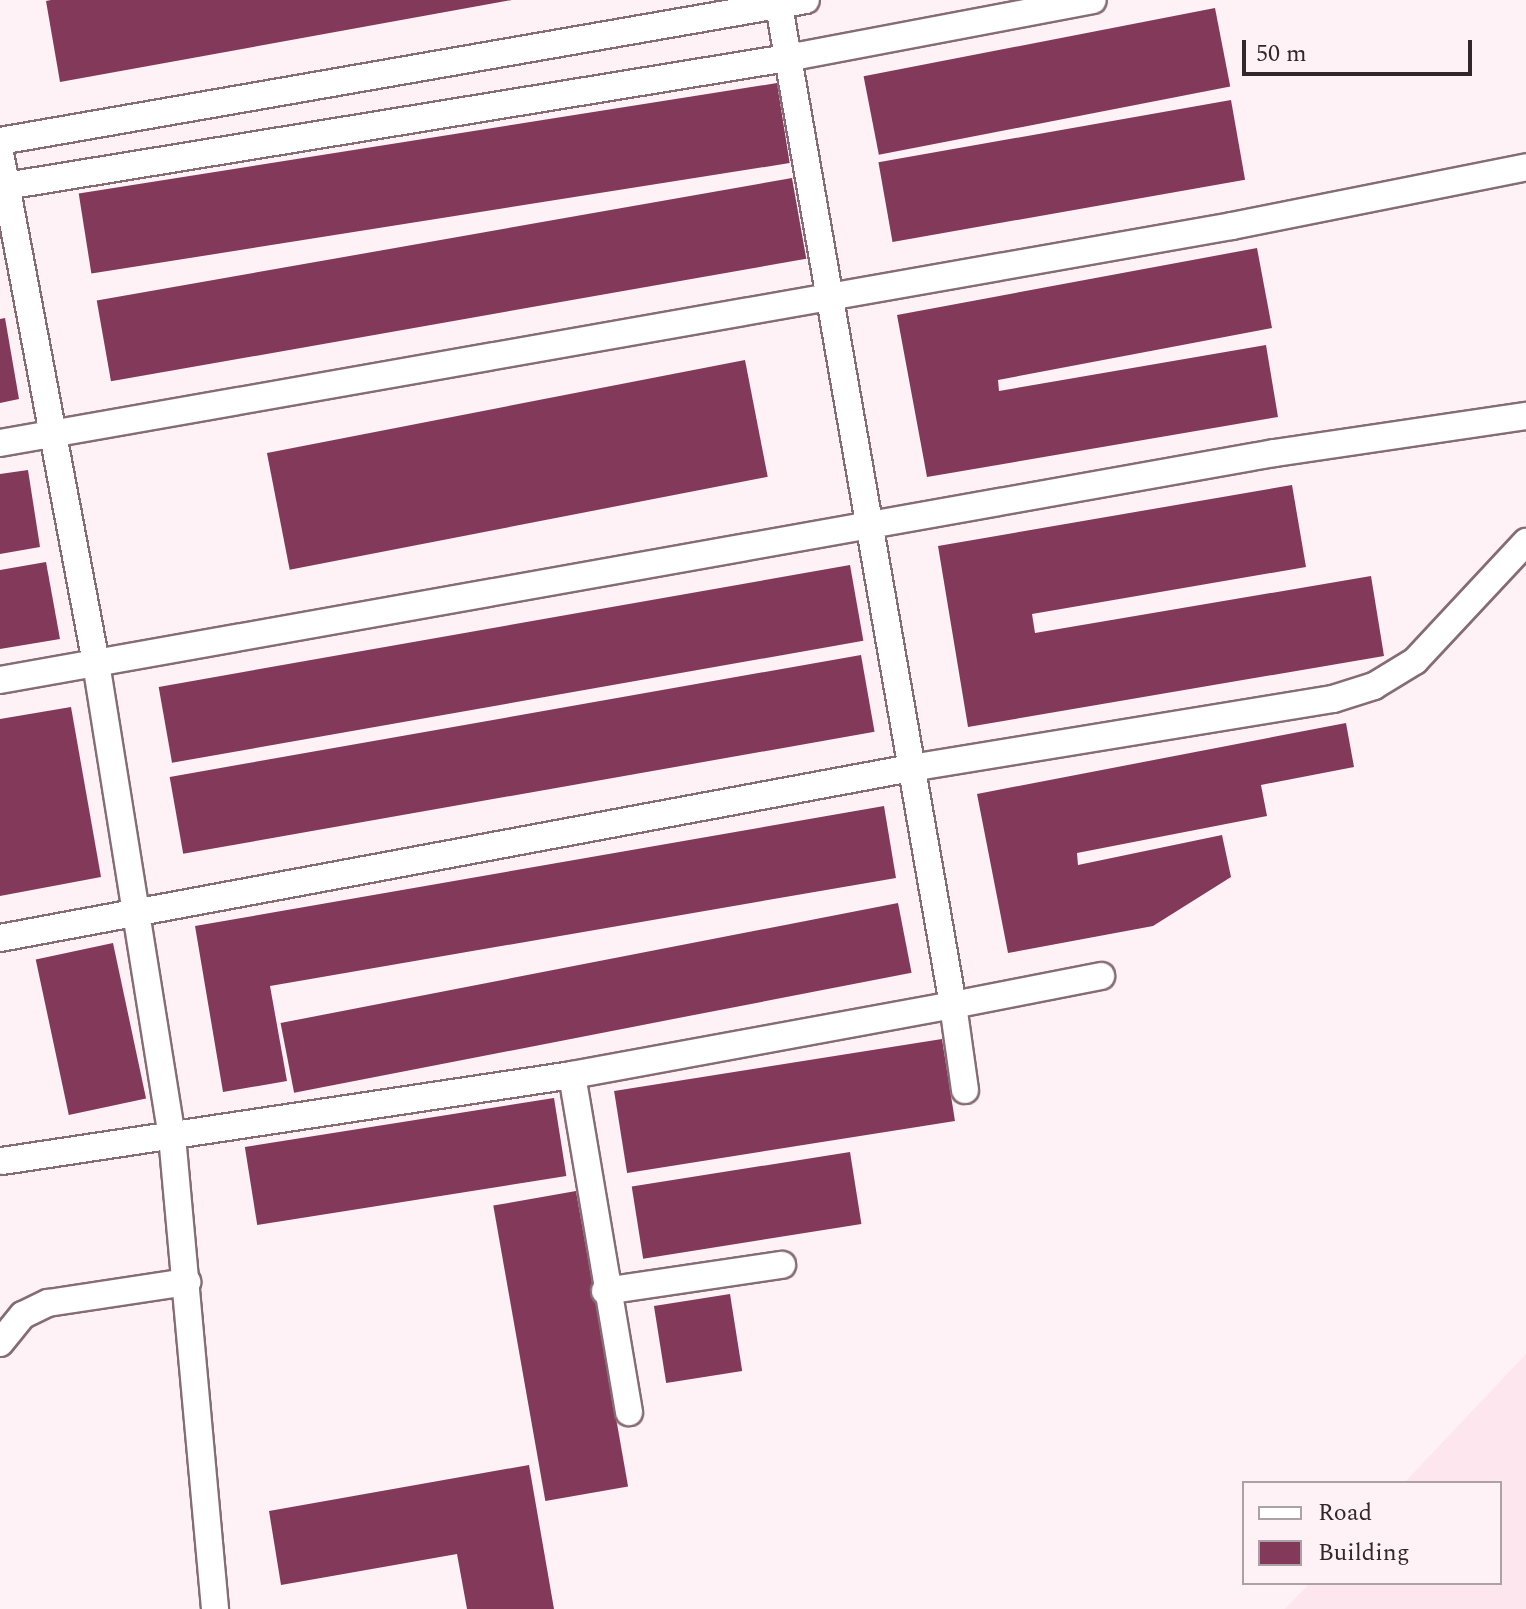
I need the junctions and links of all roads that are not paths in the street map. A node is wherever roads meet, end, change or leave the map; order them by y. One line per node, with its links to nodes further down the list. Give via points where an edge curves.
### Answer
1 (806, 0): 3 (street)
2 (1093, 0): 4 (street)
3 (778, 2): 4 (street); 5 (street)
4 (787, 58): 8 (street); 9 (street)
5 (0, 141)
6 (0, 153): 8 (street)
7 (1526, 167): 9 (street)
8 (4, 186): 11 (street)
9 (831, 297): 11 (street); 13 (street)
10 (1526, 416): 13 (street, via 1275,453)
11 (54, 434): 12 (street); 15 (street)
12 (0, 443)
13 (870, 525): 15 (street); 17 (street)
14 (1526, 542): 17 (street, via 1415,661 1374,686 1333,699)
15 (96, 663): 16 (street); 18 (street)
16 (0, 680)
17 (911, 768): 18 (street); 21 (street)
18 (137, 910): 19 (street); 24 (street)
19 (0, 938)
20 (1101, 976): 21 (street)
21 (953, 1005): 22 (street); 23 (street)
22 (572, 1075): 24 (street); 28 (street)
23 (965, 1090)
24 (172, 1136): 25 (street); 27 (street)
25 (2, 1161)
26 (782, 1265): 28 (street)
27 (187, 1282): 29 (street, via 48,1303 23,1315); 31 (street)
28 (605, 1291): 30 (street)
29 (0, 1343)
30 (629, 1412)
31 (215, 1609)

